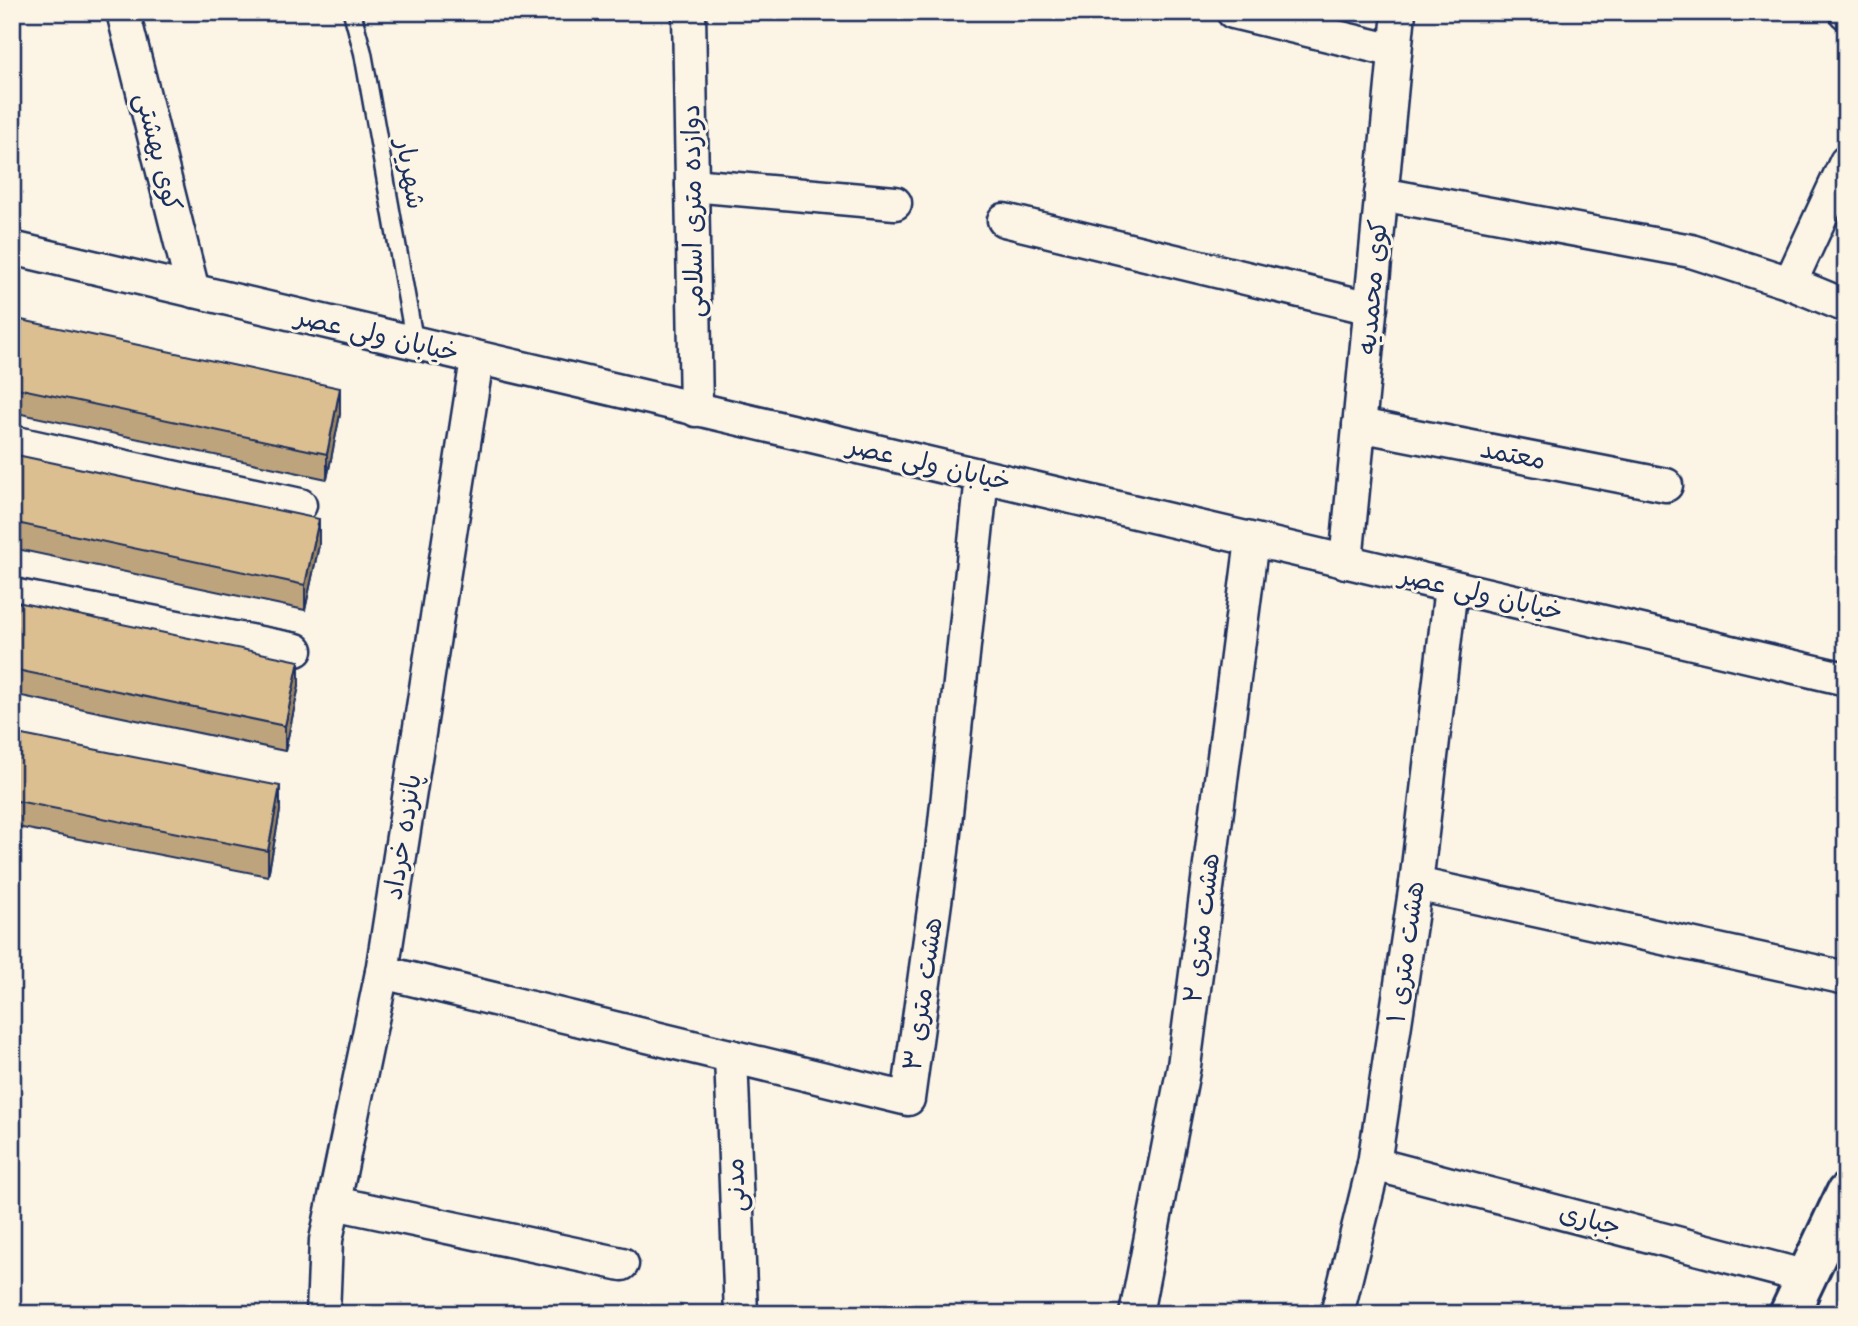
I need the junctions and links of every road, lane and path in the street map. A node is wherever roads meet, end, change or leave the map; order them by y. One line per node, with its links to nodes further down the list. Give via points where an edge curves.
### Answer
1 (123, 12): 14 (street, کوی بهشتی)
2 (352, 12): 17 (lane, شهریار)
3 (689, 12): 8 (street, دوازده متری اسلامی)
4 (1233, 12): 6 (street)
5 (1399, 12): 6 (street, کوی محمدیه)
6 (1395, 51): 9 (street, کوی محمدیه)
7 (1846, 162): 13 (street)
8 (692, 185): 10 (street); 19 (street, دوازده متری اسلامی)
9 (1381, 194): 13 (street, via 1691,251); 16 (street, کوی محمدیه)
10 (895, 203)
11 (1004, 220): 16 (street)
12 (12, 248): 14 (street, خیابان ولی عصر)
13 (1790, 283): 15 (street)
14 (192, 291): 17 (street, خیابان ولی عصر)
15 (1846, 306)
16 (1371, 308): 20 (street, کوی محمدیه)
17 (415, 345): 18 (street, خیابان ولی عصر)
18 (477, 359): 19 (street, خیابان ولی عصر); 32 (street, پانزده خرداد)
19 (696, 410): 22 (street, خیابان ولی عصر)
20 (1359, 425): 23 (street, معتمد); 26 (street, کوی محمدیه)
21 (12, 442): 24 (street)
22 (982, 477): 25 (street, خیابان ولی عصر); 34 (street, هشت متری ۳, via 942,851 908,1099)
23 (1666, 485)
24 (300, 505)
25 (1252, 540): 26 (street, خیابان ولی عصر); 42 (street, هشت متری ۲, via 1184,1066)
26 (1346, 562): 27 (street, خیابان ولی عصر)
27 (1451, 587): 30 (street, خیابان ولی عصر); 31 (street, هشت متری ۱)
28 (12, 595): 29 (street)
29 (296, 650)
30 (1846, 679)
31 (1416, 884): 33 (street); 35 (street, هشت متری ۱)
32 (382, 972): 34 (street, هشت متری ۳); 37 (street, پانزده خرداد)
33 (1846, 978)
34 (730, 1056): 41 (street, مدنی)
35 (1374, 1164): 39 (street, جباری); 43 (street, هشت متری ۱)
36 (1846, 1193): 39 (street)
37 (334, 1203): 38 (street); 40 (street, پانزده خرداد, via 326,1240)
38 (622, 1264)
39 (1807, 1277): 44 (street)
40 (323, 1314)
41 (741, 1314)
42 (1136, 1314)
43 (1337, 1314)
44 (1789, 1314)

